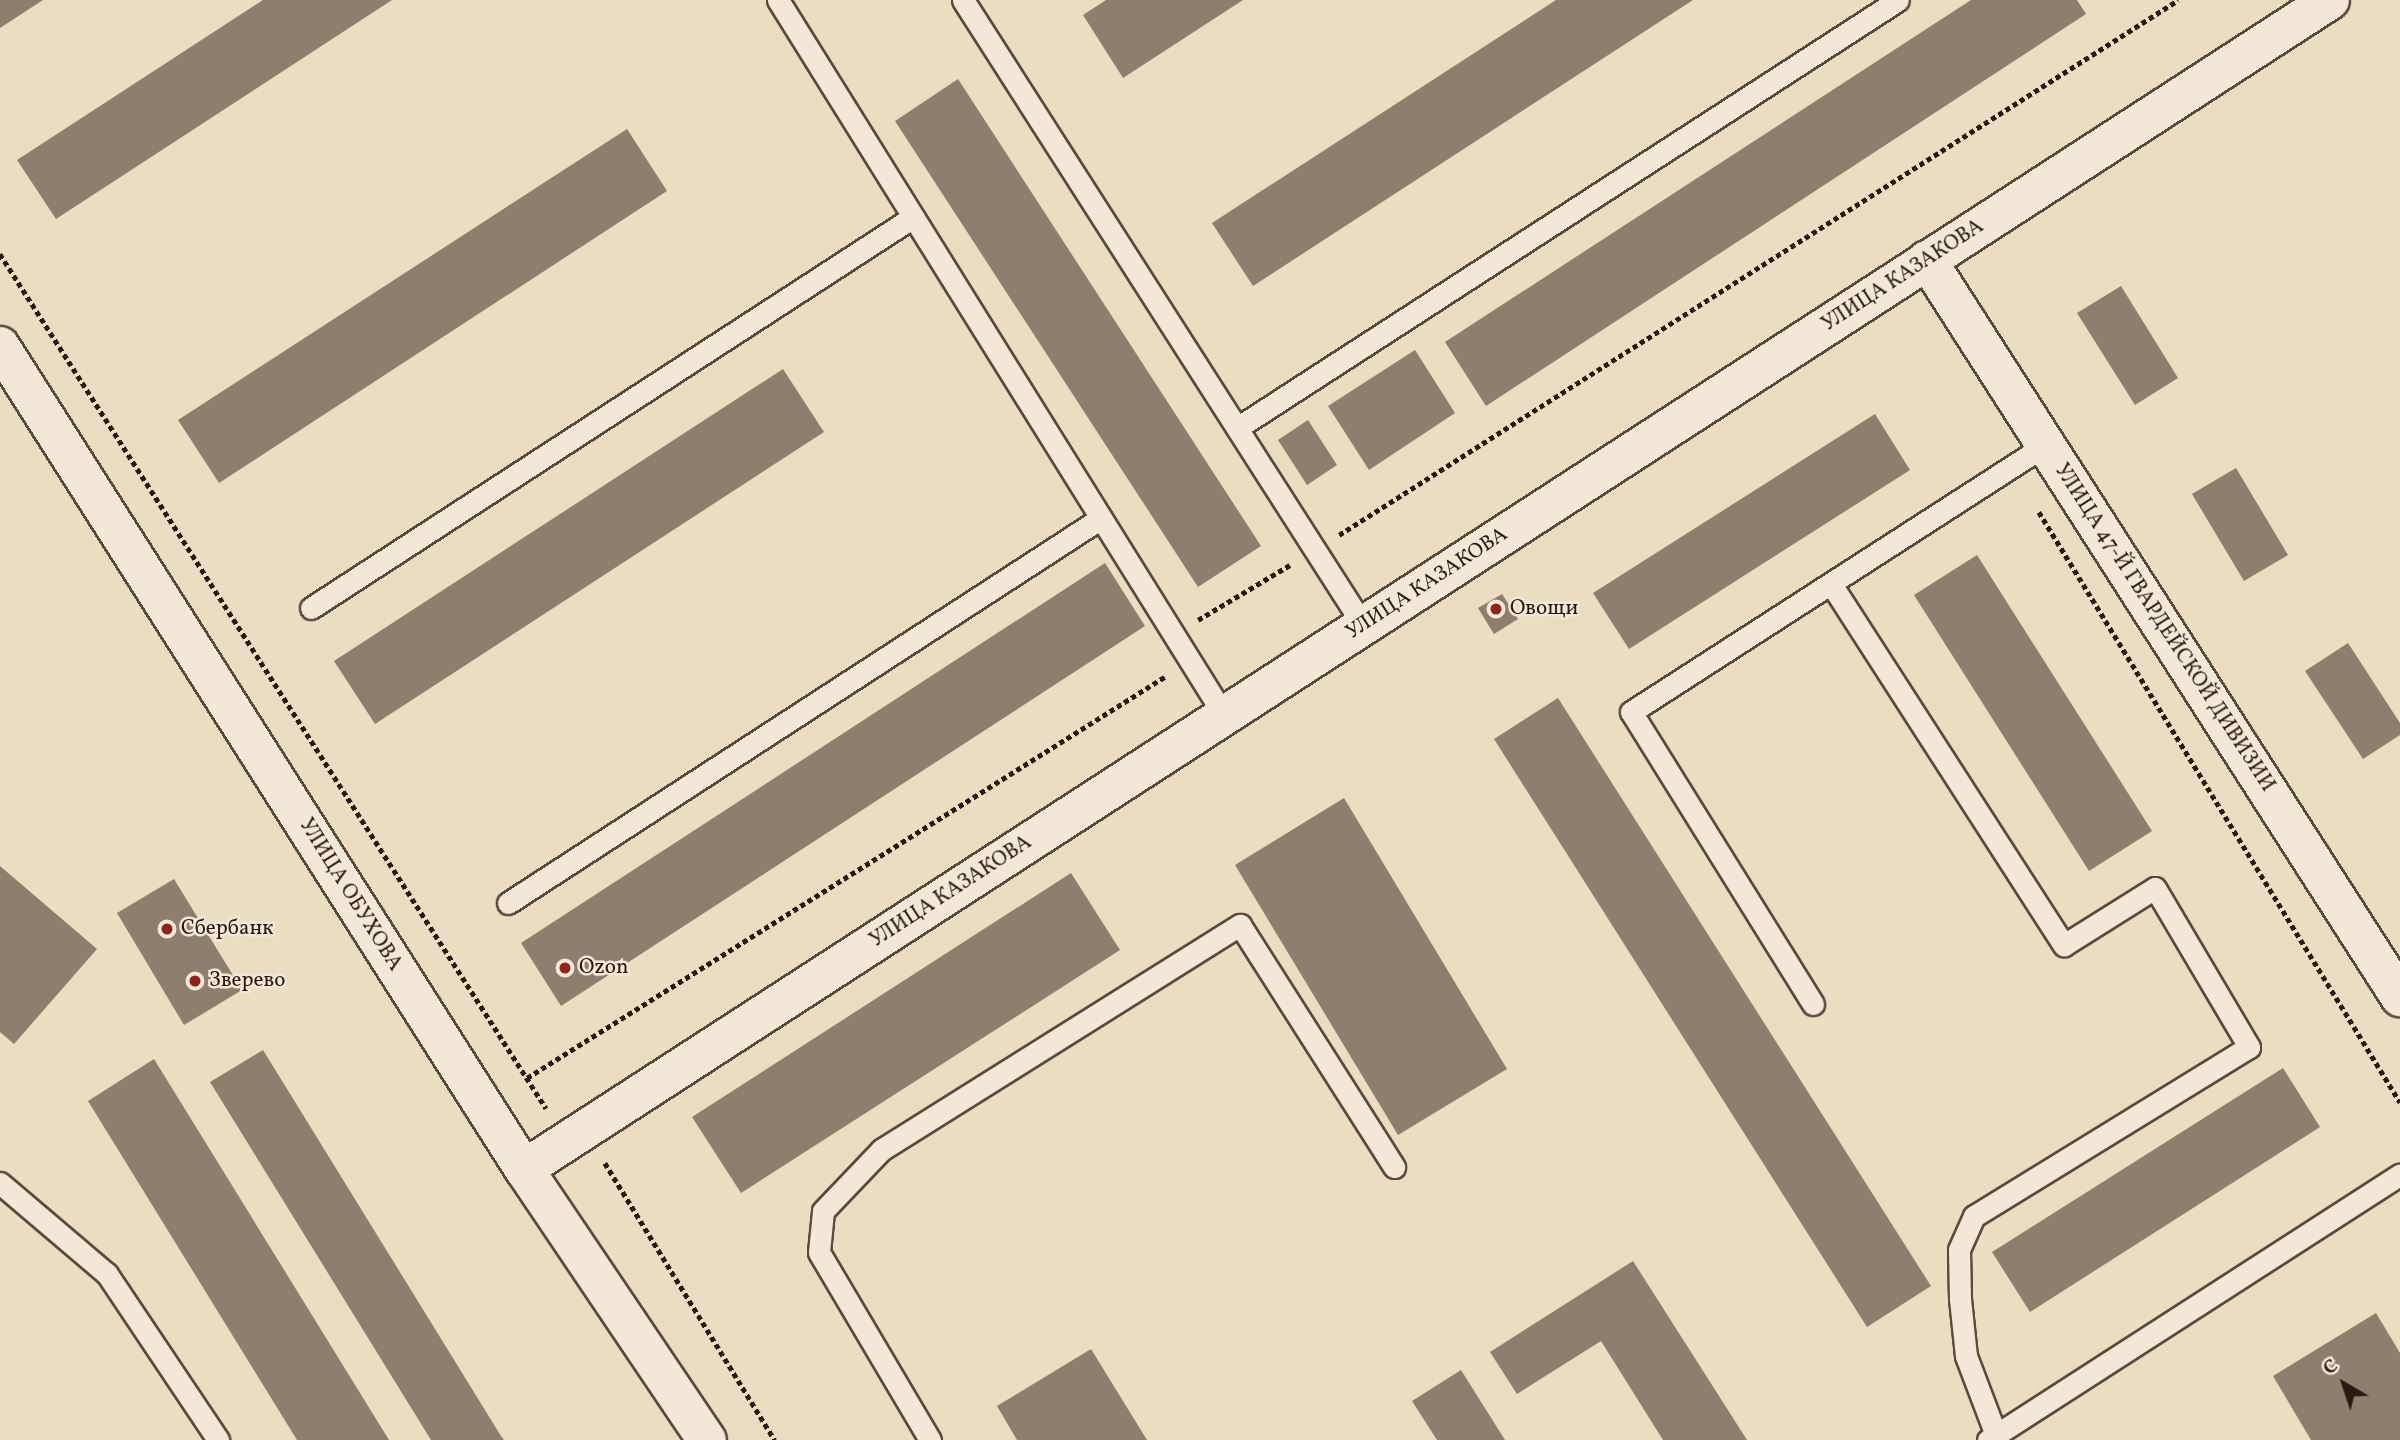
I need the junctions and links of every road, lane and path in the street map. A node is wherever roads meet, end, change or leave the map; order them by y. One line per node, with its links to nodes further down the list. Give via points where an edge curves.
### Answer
1 (778, 0): 6 (lane)
2 (963, 0): 11 (lane)
3 (1898, 0): 11 (lane)
4 (2178, 0): 15 (path)
5 (2330, 0): 8 (street, УЛИЦА КАЗАКОВА)
6 (913, 217): 14 (lane); 17 (lane)
7 (0, 254): 25 (path)
8 (1927, 260): 12 (street, УЛИЦА 47-Й ГВАРДЕЙСКОЙ ДИВИЗИИ); 18 (street, УЛИЦА КАЗАКОВА)
9 (0, 345): 10 (street, УЛИЦА ОБУХОВА)
10 (10, 385): 29 (street, УЛИЦА ОБУХОВА)
11 (1237, 428): 15 (lane)
12 (2046, 444): 13 (lane); 23 (street, УЛИЦА 47-Й ГВАРДЕЙСКОЙ ДИВИЗИИ)
13 (2011, 467): 16 (lane); 26 (path)
14 (1101, 518): 19 (lane); 22 (lane)
15 (1315, 550): 18 (lane); 19 (path)
16 (1831, 584): 24 (lane, via 1631,712); 32 (lane, via 2064,945 2155,888 2249,1046 1974,1216 1959,1250 1962,1322 1966,1356)
17 (311, 608)
18 (1363, 625): 21 (street, УЛИЦА КАЗАКОВА)
19 (1174, 635): 20 (lane)
20 (1190, 660): 21 (lane); 25 (path)
21 (1224, 715): 27 (street, УЛИЦА КАЗАКОВА)
22 (508, 903)
23 (2400, 997)
24 (1813, 1004)
25 (527, 1078): 27 (path)
26 (2400, 1102)
27 (576, 1135): 29 (street, УЛИЦА КАЗАКОВА); 35 (path)
28 (1394, 1167): 36 (lane, via 1240,925 881,1150 823,1211 819,1252)
29 (524, 1169): 34 (street, УЛИЦА ОБУХОВА)
30 (2400, 1174): 32 (lane)
31 (0, 1183): 33 (lane, via 107,1274)
32 (1992, 1437)
33 (218, 1440)
34 (707, 1440)
35 (775, 1440)
36 (930, 1440)

